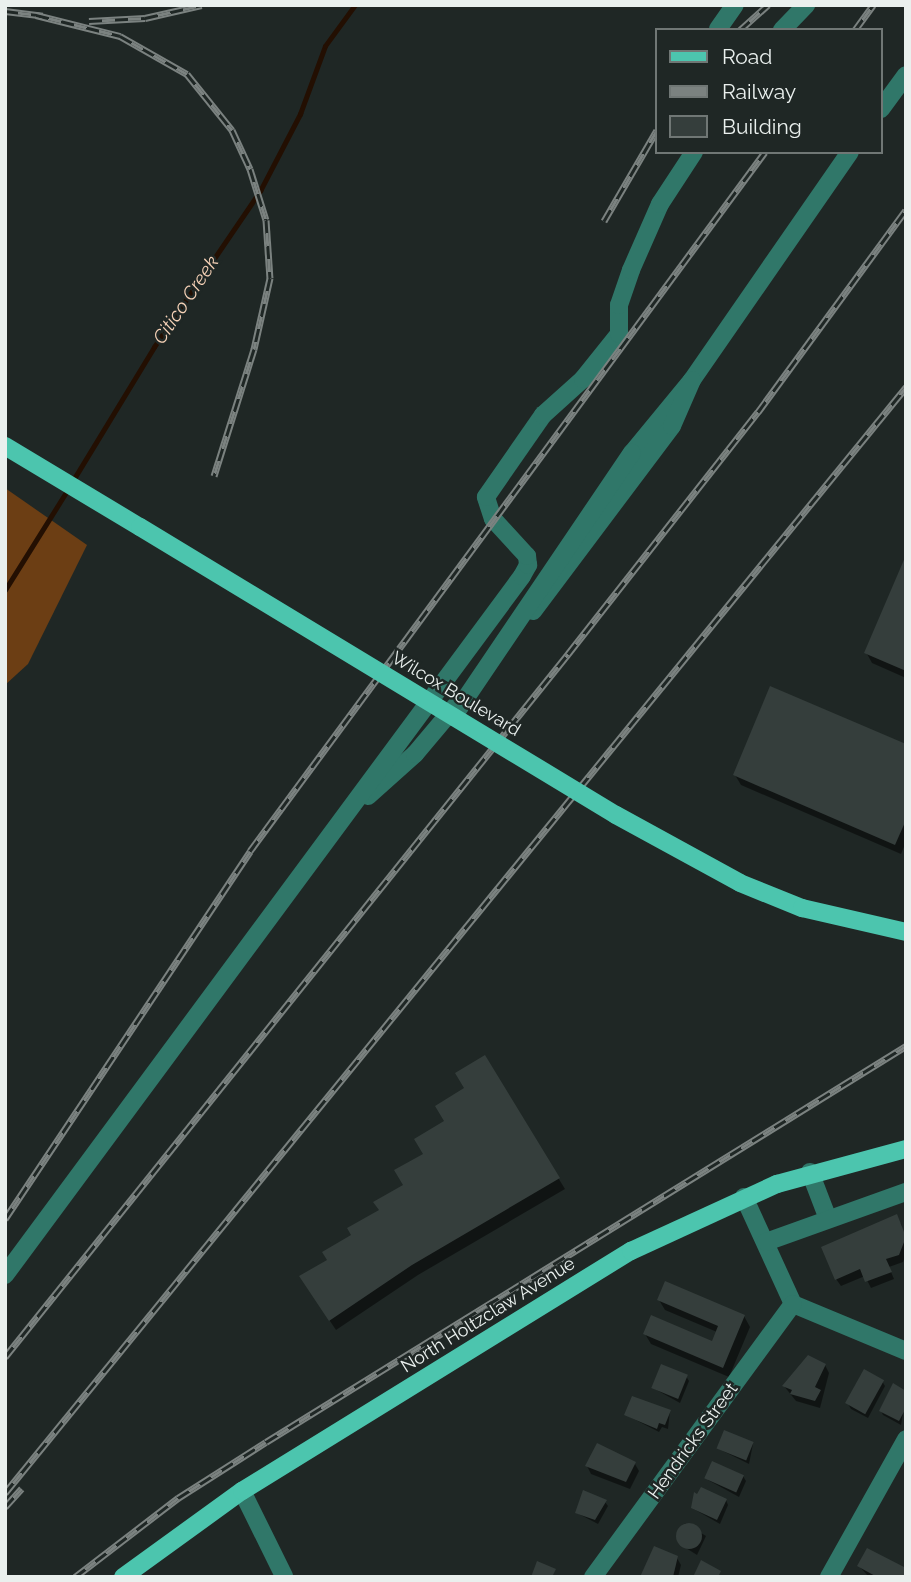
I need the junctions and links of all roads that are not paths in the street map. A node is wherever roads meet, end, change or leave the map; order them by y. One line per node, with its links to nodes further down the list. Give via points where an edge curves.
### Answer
1 (735, 5): 3 (street)
2 (806, 5): 4 (street)
3 (719, 28)
4 (784, 28)
5 (906, 75): 6 (street)
6 (883, 106)
7 (693, 154): 12 (street, via 660,204 631,270 619,305 619,334 583,379 543,415 486,497 493,520 520,546 528,565)
8 (849, 154): 9 (street)
9 (692, 380): 11 (street, bridge, via 632,453); 12 (street, via 672,426 563,574 415,754)
10 (5, 446): 11 (main road, Wilcox Boulevard, bridge)
11 (453, 716): 13 (main road, Wilcox Boulevard, bridge, via 616,815 740,883 789,903)
12 (345, 817): 20 (street)
13 (906, 932)
14 (906, 1150): 15 (main road, North Holtzclaw Avenue)
15 (810, 1172): 17 (main road, North Holtzclaw Avenue); 18 (street)
16 (906, 1192): 18 (street)
17 (744, 1197): 19 (street); 24 (main road, North Holtzclaw Avenue, via 631,1251)
18 (828, 1219): 19 (street)
19 (766, 1242): 21 (street)
20 (5, 1275)
21 (793, 1304): 22 (street); 27 (street, Hendricks Street)
22 (904, 1345)
23 (906, 1439): 28 (street)
24 (242, 1491): 25 (street); 26 (main road, North Holtzclaw Avenue)
25 (284, 1576)
26 (123, 1577)
27 (593, 1577)
28 (829, 1577)

